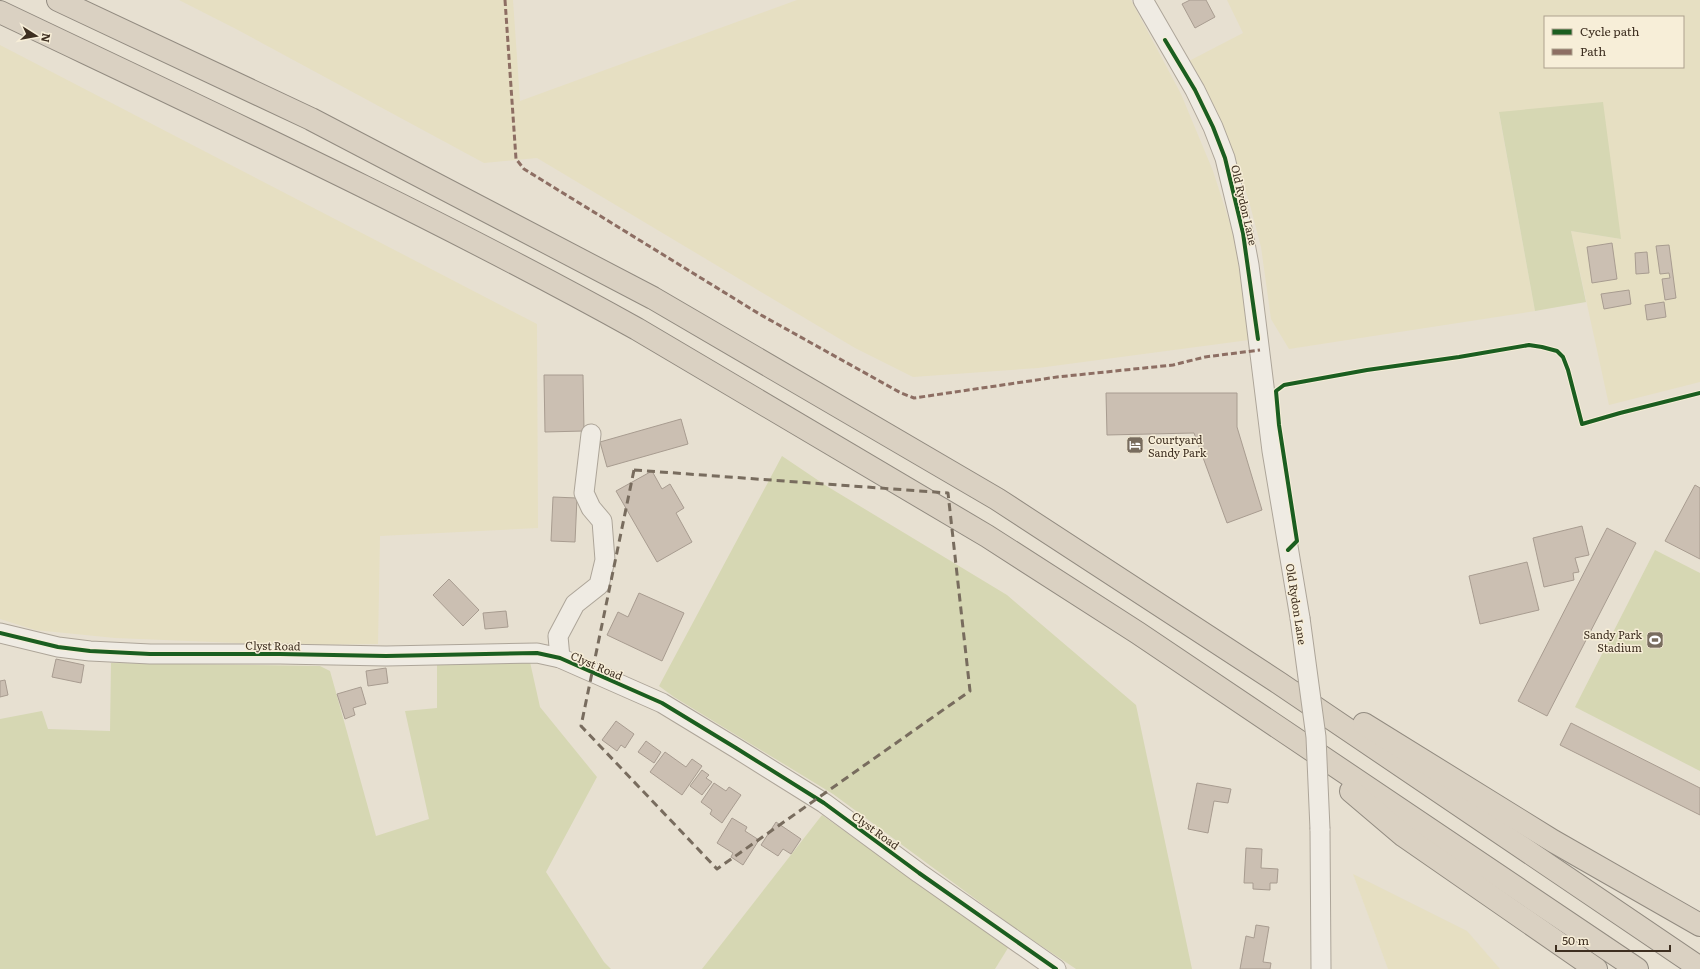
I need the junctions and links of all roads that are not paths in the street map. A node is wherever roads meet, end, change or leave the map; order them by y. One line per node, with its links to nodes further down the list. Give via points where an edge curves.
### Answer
1 (58, 0): 7 (highway, via 311,120 653,298 997,499)
2 (1143, 0): 12 (street, Old Rydon Lane, bridge, via 1195,90 1213,127 1225,158 1243,233 1272,451 1300,618 1316,737 1320,829)
3 (0, 12): 8 (highway, via 301,155 572,293 637,329 987,536)
4 (591, 434): 6 (street, via 584,493 591,508 602,521 605,560 599,584 575,604 558,636)
5 (0, 633): 6 (street, Clyst Road, via 58,647 113,652 386,656 537,653)
6 (560, 658): 11 (street, Clyst Road, via 662,703 824,803)
7 (1279, 683): 9 (highway, via 1329,703 1553,841); 10 (highway)
8 (1271, 722): 13 (highway, via 1404,836); 14 (highway)
9 (1700, 925)
10 (1700, 968)
11 (1056, 969)
12 (1321, 969)
13 (1596, 969)
14 (1637, 969)

